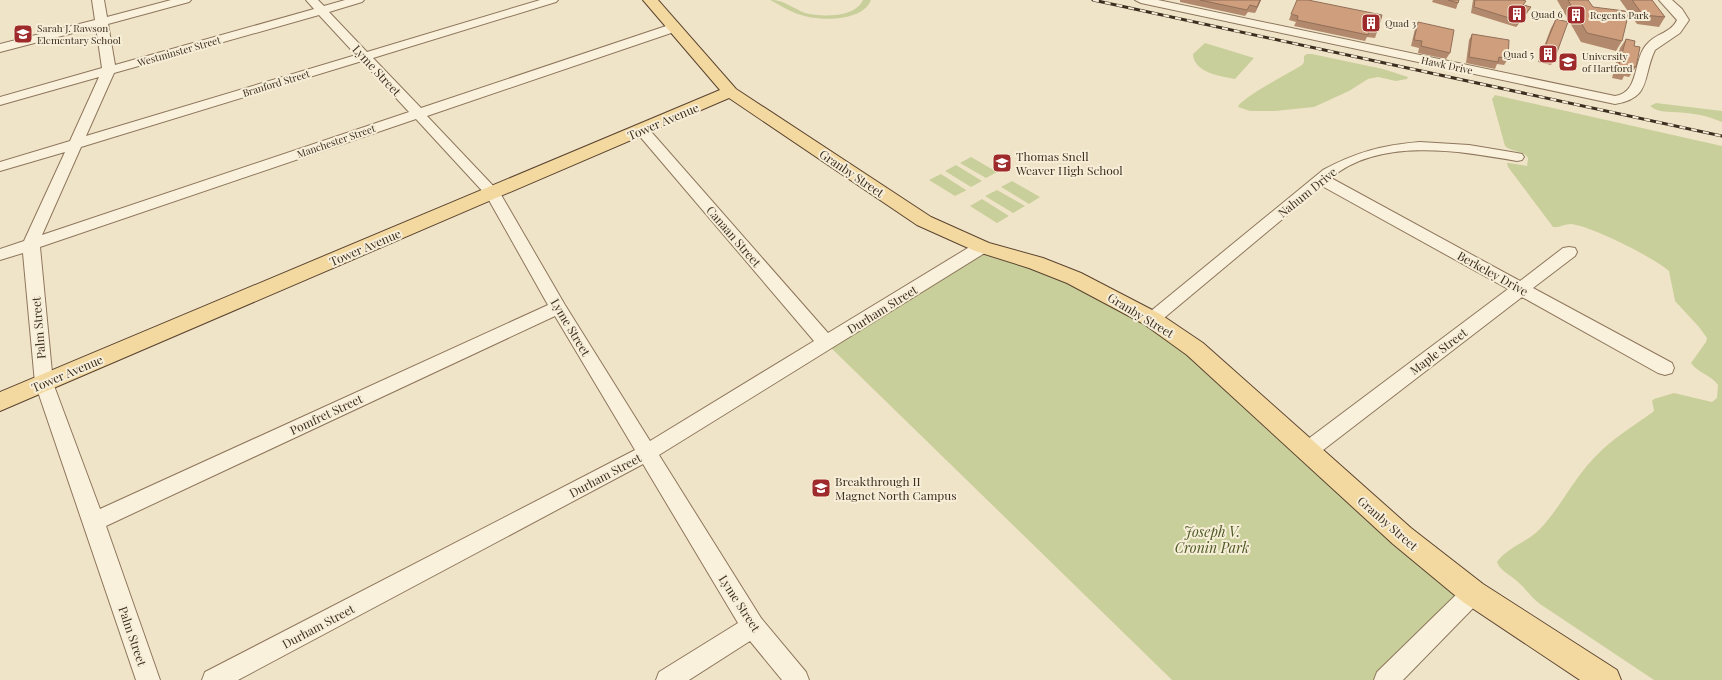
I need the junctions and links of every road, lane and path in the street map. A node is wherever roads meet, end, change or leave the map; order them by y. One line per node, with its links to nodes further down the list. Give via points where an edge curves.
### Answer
1 (98, 0): 9 (street)
2 (185, 0): 9 (street)
3 (358, 0): 8 (street, Westminster Street)
4 (552, 0): 12 (street, Branford Street)
5 (650, 0): 10 (main road, Granby Street)
6 (1141, 0): 7 (street, Hawk Drive, via 1615,100 1633,95 1650,47 1673,34 1681,26 1683,20)
7 (1665, 0)
8 (316, 5): 12 (street, Lyme Street); 13 (street, Westminster Street)
9 (102, 22): 11 (street); 13 (street)
10 (673, 28): 14 (main road, Granby Street); 16 (street, Manchester Street)
11 (0, 48)
12 (365, 56): 16 (street, Lyme Street); 18 (street, Branford Street)
13 (110, 70): 15 (street, Westminster Street); 18 (street, Palm Street)
14 (730, 92): 17 (main road, Tower Avenue); 24 (main road, Granby Street, via 924,220)
15 (0, 101)
16 (418, 113): 22 (street, Lyme Street); 23 (street, Manchester Street)
17 (642, 130): 22 (main road, Tower Avenue); 30 (street, Canaan Street)
18 (76, 144): 20 (street, Branford Street); 23 (street, Palm Street)
19 (1517, 157): 21 (street, Nahum Drive, via 1452,147 1395,148 1348,161)
20 (0, 167)
21 (1321, 179): 27 (street, Berkeley Drive); 29 (street, Nahum Drive)
22 (492, 193): 28 (street, Lyme Street); 32 (main road, Tower Avenue)
23 (31, 244): 26 (street, Manchester Street); 32 (street, Palm Street)
24 (982, 247): 29 (main road, Granby Street, via 1036,263 1074,278); 30 (street, Durham Street)
25 (1569, 252): 27 (street, Maple Street)
26 (0, 255)
27 (1521, 288): 31 (street, Berkeley Drive); 34 (street, Maple Street)
28 (558, 307): 35 (street, Lyme Street); 36 (street, Pomfret Street)
29 (1152, 319): 34 (main road, Granby Street, via 1206,358)
30 (826, 343): 35 (street, Durham Street)
31 (1665, 368)
32 (44, 383): 33 (main road, Tower Avenue); 36 (street, Palm Street)
33 (0, 402)
34 (1307, 451): 37 (main road, Granby Street, via 1402,536)
35 (647, 453): 38 (street, Lyme Street); 40 (street, Durham Street)
36 (94, 522): 39 (street, Palm Street)
37 (1472, 593): 43 (street); 44 (main road, Granby Street)
38 (753, 626): 41 (street); 42 (street, Lyme Street)
39 (148, 680)
40 (214, 680)
41 (668, 680)
42 (797, 680)
43 (1386, 680)
44 (1606, 680)

